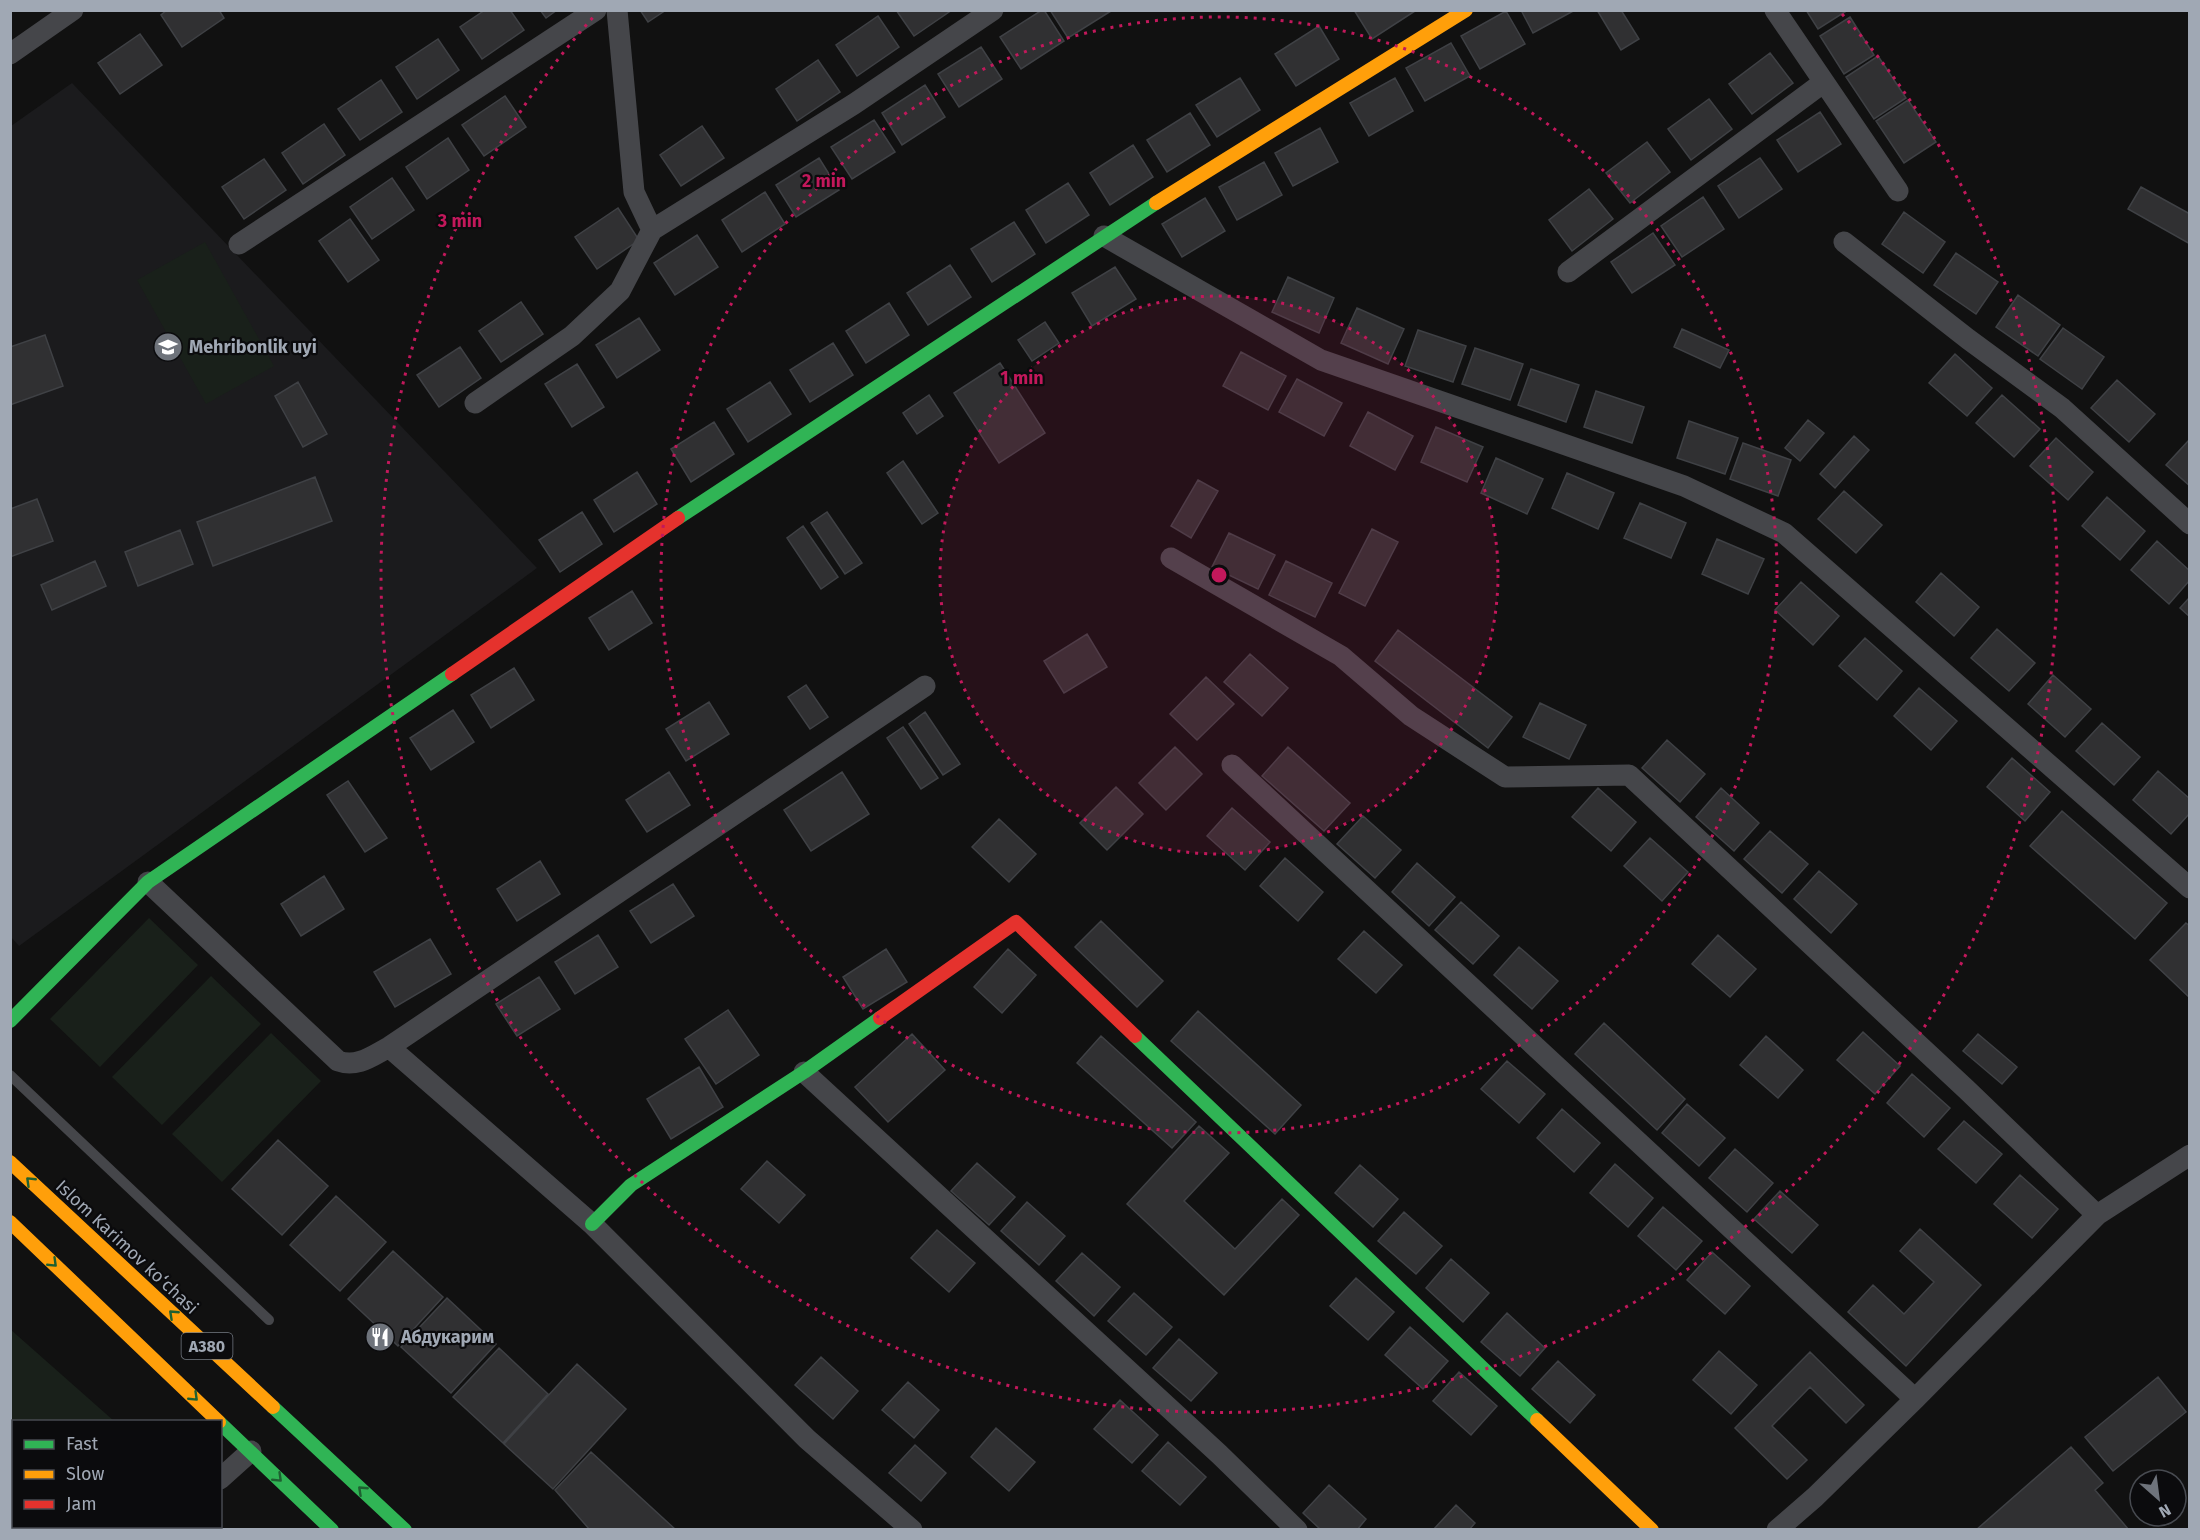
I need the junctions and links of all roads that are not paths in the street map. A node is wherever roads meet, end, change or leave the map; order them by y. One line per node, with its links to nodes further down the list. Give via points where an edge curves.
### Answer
1 (73, 10): 7 (street)
2 (596, 10): 13 (street)
3 (617, 10): 10 (street, via 634,192)
4 (993, 10): 10 (street, via 854,104)
5 (1466, 10): 11 (main road)
6 (1775, 10): 8 (street)
7 (10, 54)
8 (1824, 82): 9 (street); 14 (street)
9 (1898, 191)
10 (652, 230): 15 (street, via 620,291 572,336)
11 (1104, 236): 20 (main road, via 693,508); 21 (street, via 1321,360 1684,486 1784,533)
12 (1844, 242): 16 (street, via 2062,408)
13 (239, 244)
14 (1568, 272)
15 (475, 403)
16 (2190, 524)
17 (1171, 558): 28 (street, via 1341,656 1411,716 1505,777 1629,775)
18 (925, 686): 23 (street)
19 (1232, 765): 32 (street)
20 (148, 882): 22 (main road); 23 (street, via 338,1061 356,1064)
21 (2190, 888)
22 (10, 1021)
23 (389, 1047): 30 (street)
24 (804, 1072): 30 (main road, via 631,1185); 40 (street, via 1220,1454); 41 (main road, via 1016,922)
25 (10, 1075): 31 (lane)
26 (2190, 1155): 28 (street)
27 (10, 1162): 38 (main road, Islom Karimov ko‘chasi / A380, one-way to 27, via 54,1211)
28 (2097, 1215): 32 (street)
29 (10, 1222): 33 (main road, A380, one-way to 33)
30 (592, 1224): 39 (street, via 807,1439)
31 (269, 1320)
32 (1915, 1399): 42 (street)
33 (218, 1420)
34 (222, 1424): 35 (main road, A380)
35 (250, 1451): 36 (street); 37 (main road, A380, one-way to 37)
36 (222, 1477)
37 (332, 1530)
38 (405, 1530)
39 (912, 1530)
40 (1297, 1530)
41 (1652, 1530)
42 (1777, 1530)

